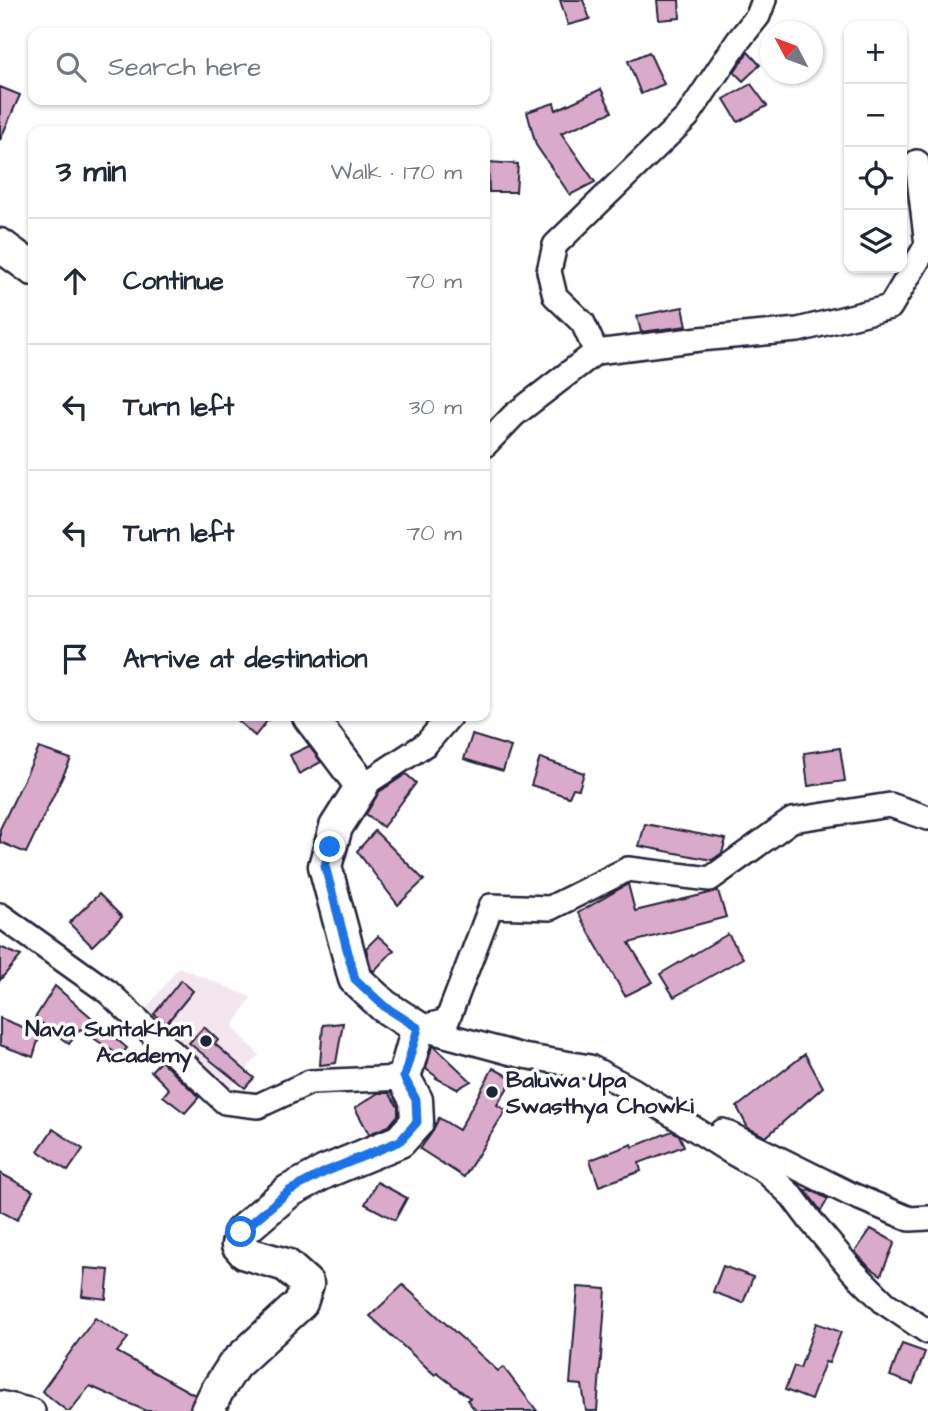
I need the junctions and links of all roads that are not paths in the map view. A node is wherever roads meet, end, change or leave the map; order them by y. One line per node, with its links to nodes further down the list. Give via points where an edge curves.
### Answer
1 (764, 0): 5 (street, via 758,16 687,117 555,245 549,271 555,296 583,323)
2 (917, 162): 5 (street, via 927,245 890,307 798,330)
3 (0, 245): 4 (street)
4 (28, 265)
5 (596, 352): 6 (street, via 514,415)
6 (490, 440)
7 (313, 721): 9 (street)
8 (446, 721): 9 (street, via 426,744)
9 (362, 786): 12 (street, via 336,827 325,866 355,979 384,1006)
10 (928, 818): 12 (street, via 890,805 792,820 710,878 628,869 550,908 491,906 447,1021)
11 (0, 915): 13 (street, via 108,992 226,1102 258,1106 310,1082)
12 (418, 1028): 13 (street); 14 (street, via 523,1056 590,1067)
13 (404, 1077): 19 (street, via 416,1100 417,1122 400,1141 289,1191 241,1232 239,1245 245,1254 286,1265 307,1284 301,1303 234,1365)
14 (671, 1115): 15 (street, via 709,1124 910,1219); 16 (street, via 765,1171 884,1303)
15 (928, 1218)
16 (928, 1332)
17 (0, 1403): 18 (street)
18 (33, 1411)
19 (207, 1411)

